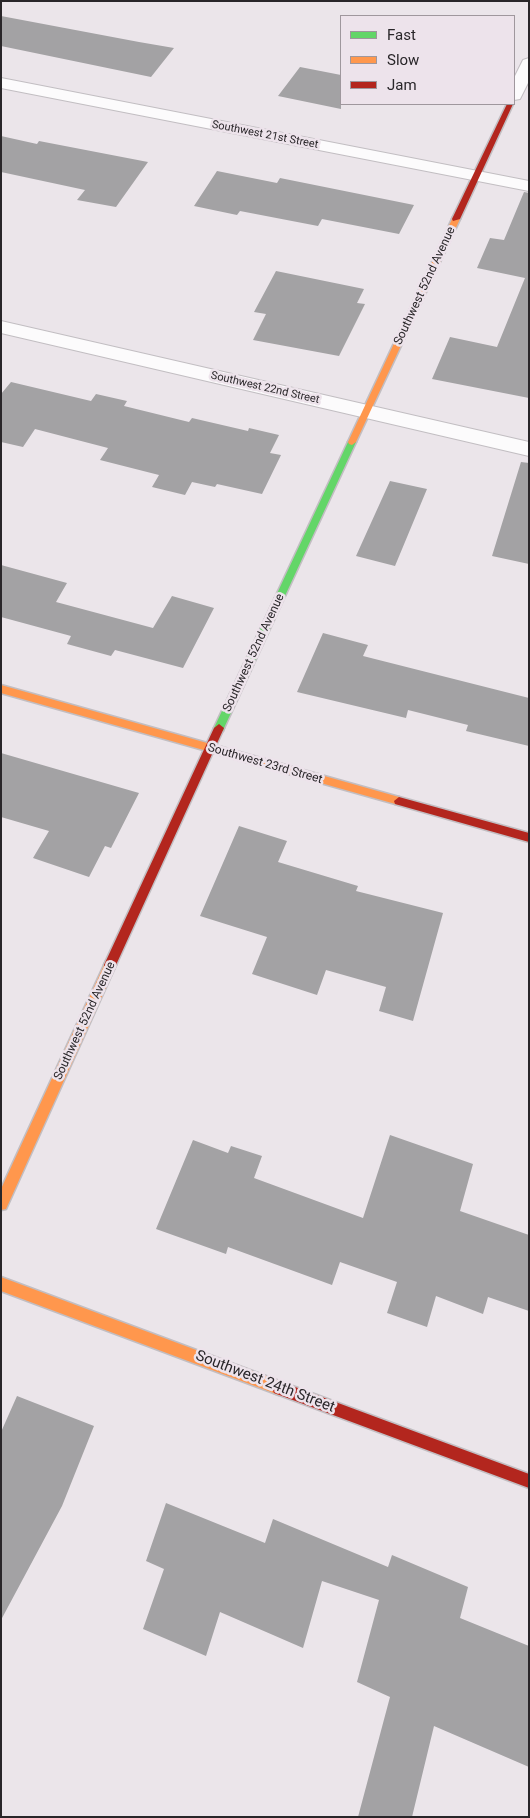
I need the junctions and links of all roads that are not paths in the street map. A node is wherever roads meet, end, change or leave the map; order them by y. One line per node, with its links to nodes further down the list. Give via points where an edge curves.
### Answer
1 (529, 63): 3 (street)
2 (1, 83): 5 (street, Southwest 21st Street)
3 (515, 93)
4 (510, 105): 5 (street, Southwest 52nd Avenue)
5 (475, 176): 6 (street, Southwest 21st Street); 8 (street, Southwest 52nd Avenue)
6 (529, 186)
7 (1, 327): 8 (street, Southwest 22nd Street)
8 (367, 412): 9 (street, Southwest 22nd Street); 11 (street, Southwest 52nd Avenue)
9 (529, 449)
10 (1, 689): 11 (street, Southwest 23rd Street)
11 (209, 748): 12 (street, Southwest 23rd Street); 13 (street, Southwest 52nd Avenue)
12 (529, 838)
13 (1, 1204)
14 (1, 1284): 15 (street, Southwest 24th Street)
15 (529, 1481)

